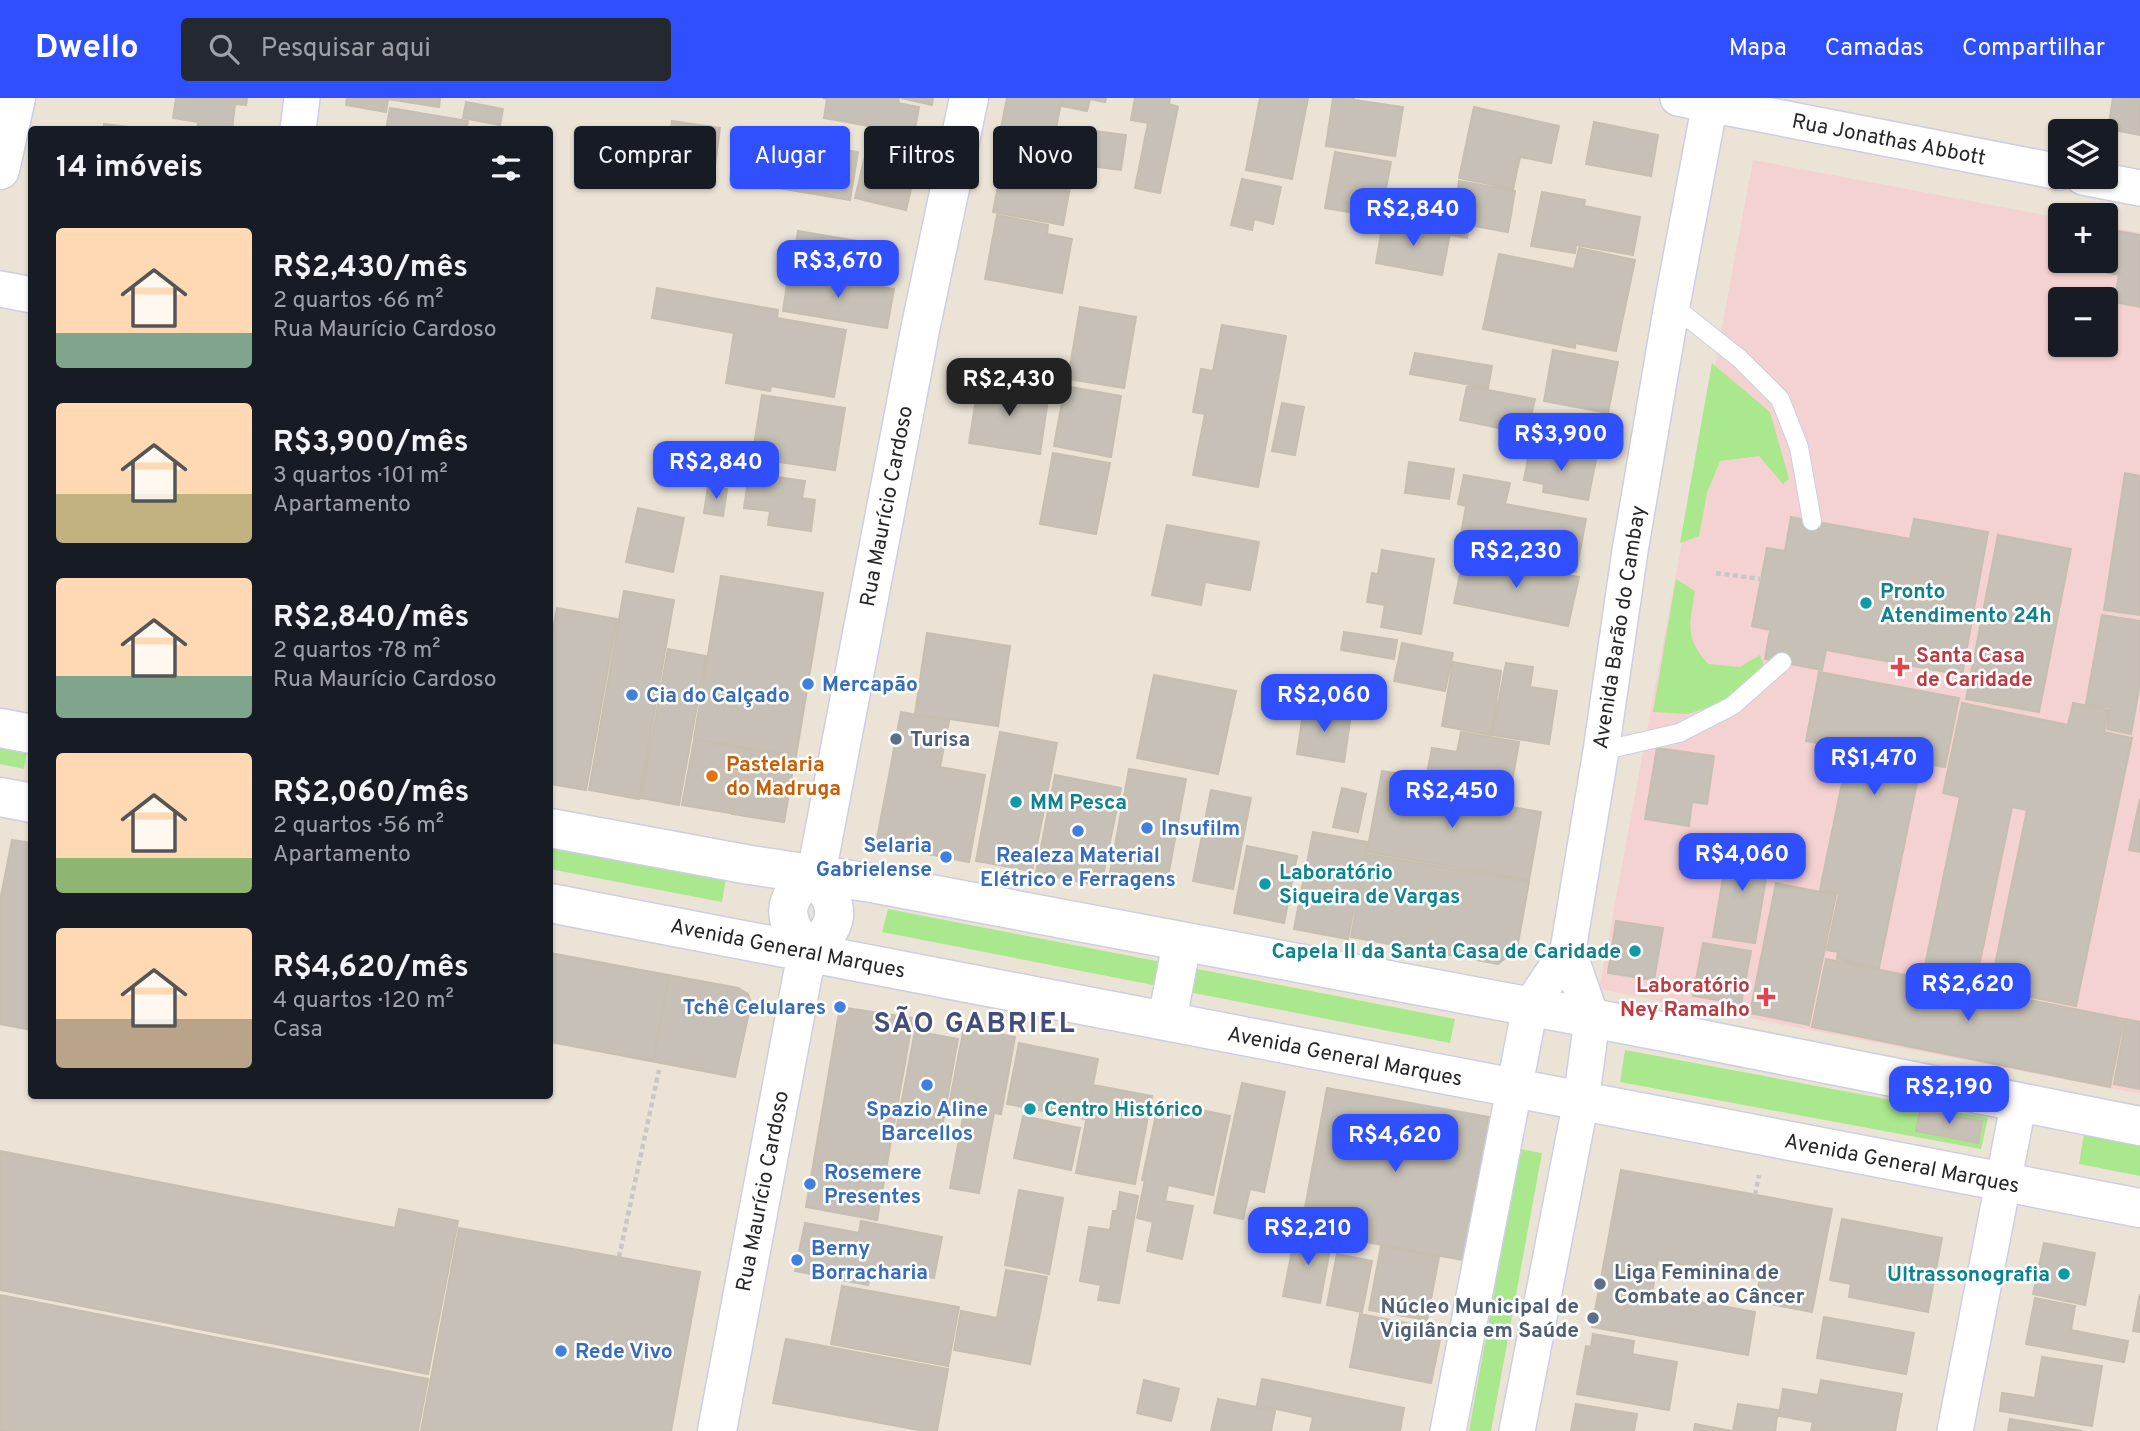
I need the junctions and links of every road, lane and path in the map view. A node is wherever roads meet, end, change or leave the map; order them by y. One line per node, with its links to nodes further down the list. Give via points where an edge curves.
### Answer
1 (16, 98): 6 (main road)
2 (302, 98): 5 (street)
3 (970, 98): 23 (main road, Rua Maurício Cardoso, via 920,330)
4 (1700, 100): 7 (street, Rua Jonathas Abbott); 12 (street, Avenida Barão do Cambay)
5 (298, 126)
6 (0, 170)
7 (2048, 170)
8 (2118, 184): 9 (street)
9 (2140, 188)
10 (0, 289): 11 (street)
11 (28, 294)
12 (1672, 305): 13 (lane, via 1740,359 1780,399 1799,447); 19 (street, Avenida Barão do Cambay)
13 (1812, 521)
14 (1716, 573): 15 (path)
15 (1761, 579)
16 (1782, 662): 19 (lane, via 1732,706 1679,733)
17 (0, 728): 18 (main road)
18 (28, 733)
19 (1601, 751): 26 (street, Avenida Barão do Cambay)
20 (0, 797): 21 (main road)
21 (28, 802)
22 (553, 829): 23 (main road)
23 (816, 875): 25 (main road); 27 (main road, via 793,896 787,913 792,932)
24 (553, 904): 27 (main road, Avenida General Marques)
25 (1181, 942): 28 (main road); 30 (main road)
26 (1568, 950): 28 (street, Avenida Barão do Cambay); 29 (street, Avenida Barão do Cambay)
27 (807, 952): 30 (main road, Avenida General Marques); 41 (main road, Rua Maurício Cardoso)
28 (1530, 1007): 29 (main road); 32 (street, Avenida Barão do Cambay)
29 (1592, 1020): 33 (street, Avenida Barão do Cambay); 34 (main road)
30 (1167, 1021): 32 (main road, Avenida General Marques)
31 (659, 1070): 40 (path)
32 (1514, 1088): 33 (main road, Avenida General Marques); 42 (street, Avenida Barão do Cambay)
33 (1581, 1101): 37 (main road, Avenida General Marques); 43 (street, Avenida Barão do Cambay)
34 (2020, 1101): 35 (main road); 37 (street)
35 (2140, 1125)
36 (1761, 1164): 38 (path)
37 (2004, 1182): 39 (main road, Avenida General Marques); 44 (street)
38 (1755, 1195)
39 (2140, 1208)
40 (619, 1257)
41 (717, 1431)
42 (1448, 1431)
43 (1517, 1431)
44 (1955, 1431)

